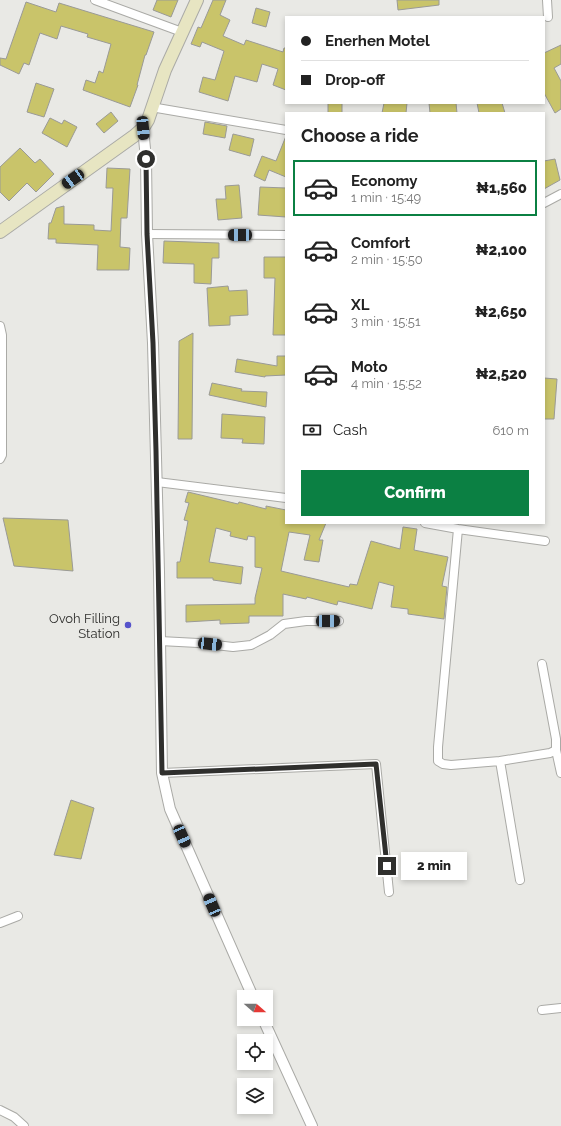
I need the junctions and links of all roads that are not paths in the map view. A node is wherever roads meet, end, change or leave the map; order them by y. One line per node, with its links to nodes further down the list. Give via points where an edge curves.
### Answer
1 (95, 0): 5 (street)
2 (197, 0): 5 (main road)
3 (547, 0): 4 (street)
4 (548, 17)
5 (182, 32): 6 (main road)
6 (151, 108): 7 (main road); 8 (street)
7 (143, 128): 11 (main road); 12 (street)
8 (285, 130)
9 (561, 194): 10 (street)
10 (545, 202)
11 (0, 232)
12 (147, 234): 13 (street); 17 (street)
13 (285, 235)
14 (0, 326): 15 (street)
15 (1, 336): 16 (street)
16 (0, 459)
17 (157, 482): 18 (street); 23 (street)
18 (285, 498)
19 (430, 524): 20 (street)
20 (458, 529): 21 (street); 26 (street, via 438,762 451,765)
21 (545, 541)
22 (339, 621): 23 (street, via 284,624 251,645 233,647)
23 (160, 641): 27 (street)
24 (542, 664): 25 (street)
25 (556, 750): 26 (street); 28 (street)
26 (500, 761): 29 (street)
27 (162, 773): 30 (street, via 376,764); 33 (street, via 170,808)
28 (561, 773)
29 (520, 880)
30 (389, 892)
31 (18, 916): 32 (street)
32 (0, 923)
33 (250, 990)
34 (561, 1008): 35 (street)
35 (542, 1010)
36 (266, 1026): 39 (street)
37 (0, 1110): 38 (street)
38 (24, 1126)
39 (312, 1126)

